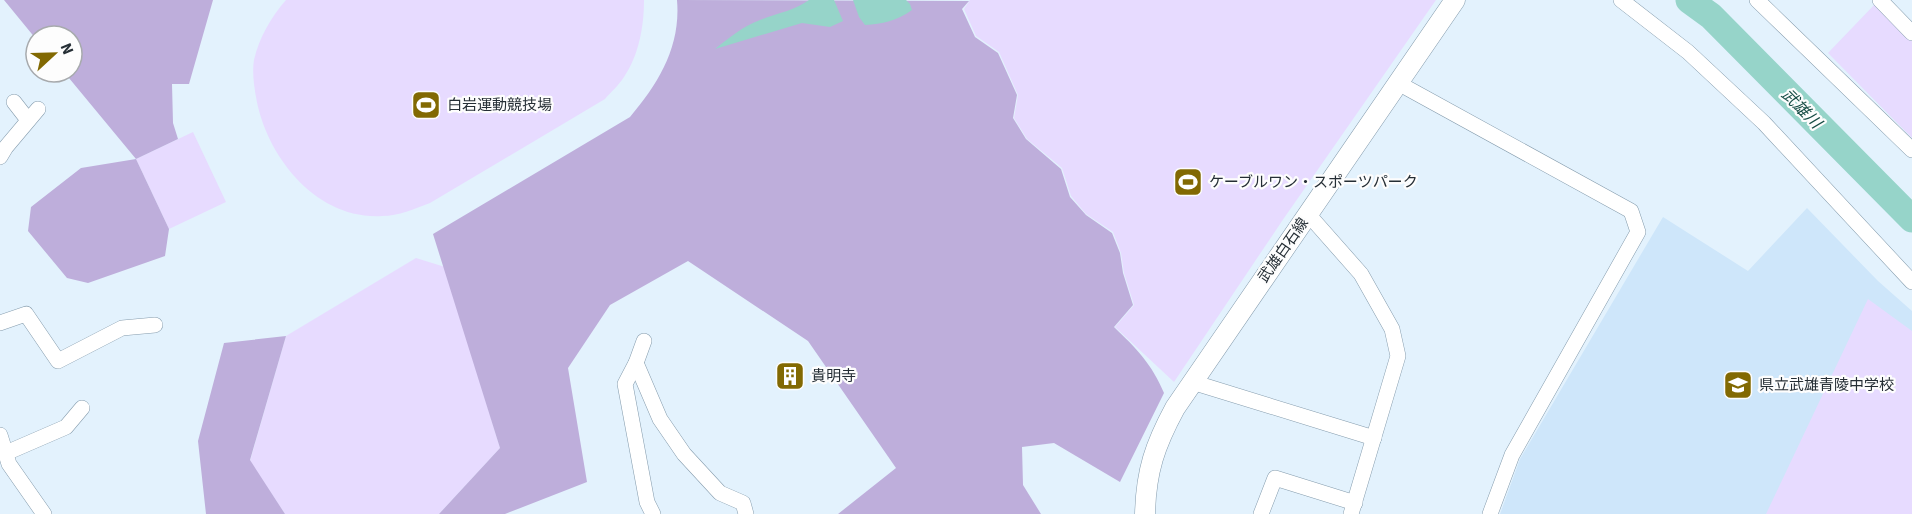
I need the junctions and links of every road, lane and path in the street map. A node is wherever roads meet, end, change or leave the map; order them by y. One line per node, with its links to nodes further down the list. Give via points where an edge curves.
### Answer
1 (1455, 0): 6 (main road, 武雄白石線)
2 (1621, 0): 11 (street, via 1688,52 1764,123)
3 (1757, 0): 8 (street)
4 (1880, 0): 5 (street)
5 (1912, 33)
6 (1398, 83): 10 (main road, 武雄白石線); 27 (street, via 1631,211 1638,232 1512,455)
7 (14, 102): 9 (street, via 33,115)
8 (1912, 150)
9 (0, 157)
10 (1308, 214): 16 (main road, 武雄白石線); 19 (street, via 1361,274 1392,329 1398,356)
11 (1912, 282)
12 (0, 323): 13 (street, via 26,314 58,362 122,328)
13 (155, 325)
14 (644, 341): 15 (street)
15 (636, 363): 23 (street, via 625,384 647,502); 24 (street, via 660,419 684,454 720,493 743,503)
16 (1192, 382): 19 (street); 25 (main road, 武雄白石線, via 1154,451 1147,475)
17 (82, 408): 20 (street, via 66,427)
18 (0, 435): 20 (street)
19 (1374, 438): 21 (street)
20 (6, 453): 22 (street, via 9,464)
21 (1353, 508): 26 (street, via 1275,478)
22 (44, 514)
23 (653, 514)
24 (746, 514)
25 (1144, 514)
26 (1261, 514)
27 (1490, 514)

